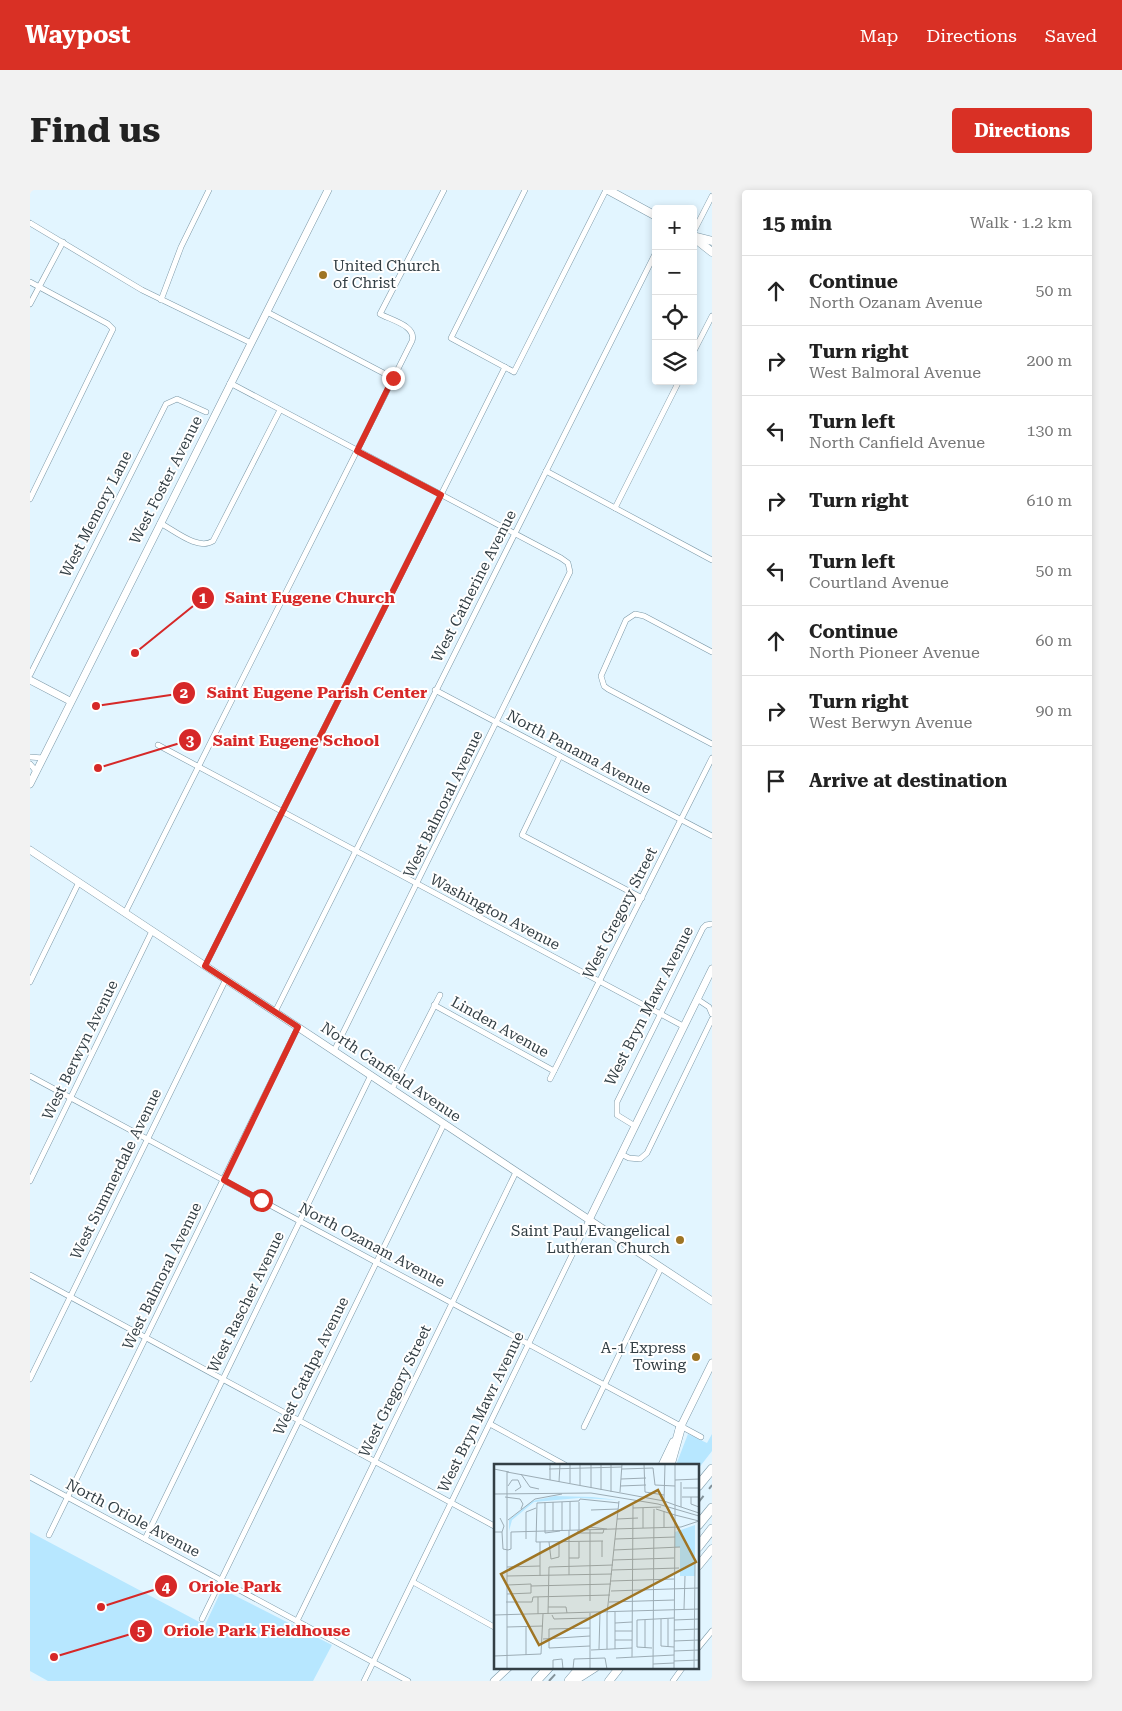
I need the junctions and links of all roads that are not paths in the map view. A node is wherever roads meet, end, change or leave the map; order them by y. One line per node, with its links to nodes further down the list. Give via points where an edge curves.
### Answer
1 (209, 190): 18 (street, via 181,246)
2 (328, 190): 20 (street, West Foster Avenue)
3 (444, 190): 25 (street, via 380,314 413,334)
4 (524, 190): 24 (street, via 451,338)
5 (607, 190): 7 (main road); 24 (street, via 514,372)
6 (712, 196): 9 (street)
7 (652, 214)
8 (30, 223): 13 (street)
9 (697, 227)
10 (697, 236): 12 (main road)
11 (697, 239): 14 (main road)
12 (712, 241)
13 (63, 242): 17 (street); 18 (street)
14 (712, 252)
15 (652, 260): 31 (street, West Catherine Avenue)
16 (30, 282): 17 (street)
17 (38, 287): 19 (street); 33 (street, via 113,329)
18 (161, 300): 22 (street)
19 (30, 304)
20 (267, 312): 22 (street, West Foster Avenue); 25 (street)
21 (712, 316): 23 (street)
22 (251, 343): 26 (street, West Foster Avenue)
23 (697, 344)
24 (506, 367): 32 (street)
25 (393, 378): 30 (street)
26 (230, 384): 28 (street); 35 (street, West Foster Avenue)
27 (677, 385): 34 (street)
28 (280, 410): 30 (street); 35 (street, via 209,544 200,544)
29 (206, 412): 39 (street, West Memory Lane, via 177,399 166,404)
30 (357, 451): 32 (street); 51 (street)
31 (546, 471): 34 (street); 36 (street, West Catherine Avenue)
32 (441, 495): 36 (street); 54 (street)
33 (30, 499)
34 (615, 508): 37 (street)
35 (160, 523): 42 (street, West Foster Avenue)
36 (514, 533): 41 (street, West Catherine Avenue); 43 (street, West Balmoral Avenue, via 562,558 569,568 570,577)
37 (712, 560)
38 (712, 652): 44 (street, via 635,614 626,620 601,671 601,681 608,689)
39 (30, 675)
40 (30, 680): 42 (street)
41 (435, 690): 43 (street, North Panama Avenue); 58 (street, West Catherine Avenue)
42 (70, 701): 48 (street, West Foster Avenue)
43 (497, 723): 46 (street, North Panama Avenue); 60 (street, West Balmoral Avenue)
44 (712, 744)
45 (158, 745): 51 (street, Washington Avenue)
46 (560, 756): 55 (street, North Panama Avenue); 61 (street, via 522,834)
47 (30, 757): 48 (street)
48 (43, 758): 52 (street, West Foster Avenue)
49 (712, 758): 55 (street, West Gregory Street)
50 (30, 764): 52 (street)
51 (199, 767): 54 (street, Washington Avenue); 62 (street)
52 (36, 771): 53 (street, West Foster Avenue)
53 (30, 784)
54 (282, 812): 58 (street, Washington Avenue); 65 (street)
55 (681, 819): 56 (street, North Panama Avenue); 61 (street, West Gregory Street)
56 (712, 836)
57 (30, 850): 59 (street, North Canfield Avenue)
58 (354, 850): 60 (street, Washington Avenue); 73 (street, West Catherine Avenue)
59 (79, 882): 62 (street, North Canfield Avenue); 68 (street)
60 (417, 884): 69 (street, Washington Avenue); 79 (street, West Balmoral Avenue)
61 (642, 898): 69 (street, West Gregory Street)
62 (125, 913): 64 (street, North Canfield Avenue)
63 (712, 924): 74 (street, West Bryn Mawr Avenue, via 703,928)
64 (152, 931): 65 (street, North Canfield Avenue); 85 (street, West Berwyn Avenue)
65 (205, 966): 67 (street, North Canfield Avenue)
66 (712, 969): 71 (street, West Bryn Mawr Avenue)
67 (226, 979): 73 (street, North Canfield Avenue); 88 (street, West Summerdale Avenue)
68 (30, 982)
69 (599, 982): 74 (street, Washington Avenue); 80 (street, West Gregory Street)
70 (440, 995): 72 (street)
71 (697, 999): 75 (street); 77 (street, West Bryn Mawr Avenue)
72 (434, 1005): 80 (street, Linden Avenue); 84 (street)
73 (275, 1012): 78 (street, North Canfield Avenue)
74 (660, 1014): 77 (street, Washington Avenue); 87 (street, West Bryn Mawr Avenue, via 615,1106 620,1118)
75 (712, 1014)
76 (712, 1019): 89 (street, via 647,1153 640,1159)
77 (683, 1026): 87 (street, West Bryn Mawr Avenue)
78 (298, 1027): 79 (street, North Canfield Avenue); 91 (street, West Balmoral Avenue)
79 (334, 1051): 81 (street, North Canfield Avenue)
80 (554, 1071): 83 (street, West Gregory Street)
81 (371, 1075): 84 (street, North Canfield Avenue); 94 (street, West Rascher Avenue)
82 (30, 1076): 85 (street, North Ozanam Avenue)
83 (550, 1079)
84 (392, 1089): 86 (street, North Canfield Avenue)
85 (71, 1098): 88 (street, North Ozanam Avenue); 92 (street, West Berwyn Avenue)
86 (444, 1124): 90 (street, North Canfield Avenue); 95 (street, West Catalpa Avenue)
87 (635, 1126): 89 (street, West Bryn Mawr Avenue)
88 (147, 1139): 91 (street, North Ozanam Avenue); 98 (street, West Summerdale Avenue)
89 (621, 1154): 93 (street, West Bryn Mawr Avenue)
90 (516, 1172): 93 (street, North Canfield Avenue); 100 (street, West Gregory Street)
91 (224, 1180): 94 (street, North Ozanam Avenue); 101 (street, West Balmoral Avenue)
92 (30, 1181)
93 (589, 1220): 96 (street, North Canfield Avenue); 102 (street, West Bryn Mawr Avenue)
94 (300, 1221): 95 (street, North Ozanam Avenue); 105 (street, West Rascher Avenue)
95 (376, 1262): 100 (street, North Ozanam Avenue); 107 (street, West Catalpa Avenue)
96 (662, 1268): 99 (street, North Canfield Avenue); 106 (street)
97 (30, 1275): 98 (street)
98 (70, 1297): 101 (street); 104 (street, West Summerdale Avenue)
99 (712, 1302)
100 (452, 1303): 102 (street, North Ozanam Avenue); 112 (street, West Gregory Street)
101 (146, 1338): 105 (street); 119 (street, West Balmoral Avenue)
102 (529, 1344): 106 (street, North Ozanam Avenue); 108 (street, West Bryn Mawr Avenue)
103 (712, 1363): 109 (street)
104 (30, 1379)
105 (222, 1379): 107 (street); 126 (street, West Rascher Avenue)
106 (605, 1385): 109 (street, North Ozanam Avenue); 110 (street)
107 (298, 1420): 112 (street); 130 (street, West Catalpa Avenue)
108 (490, 1424): 113 (street); 120 (street, West Bryn Mawr Avenue)
109 (682, 1426): 111 (street, North Ozanam Avenue); 114 (street); 115 (highway)
110 (584, 1427)
111 (701, 1437)
112 (375, 1462): 120 (street); 133 (street, West Gregory Street)
113 (563, 1464)
114 (663, 1464)
115 (670, 1464)
116 (712, 1469): 118 (highway)
117 (30, 1477): 119 (street, North Oriole Avenue)
118 (700, 1484)
119 (68, 1497): 125 (street, West Balmoral Avenue); 126 (street, North Oriole Avenue)
120 (451, 1503): 123 (street); 131 (street, West Bryn Mawr Avenue)
121 (712, 1508): 122 (highway)
122 (700, 1523)
123 (494, 1526)
124 (712, 1529): 127 (highway)
125 (49, 1535)
126 (144, 1539): 130 (street, North Oriole Avenue)
127 (700, 1544)
128 (712, 1549): 129 (main road)
129 (700, 1564)
130 (221, 1580): 132 (street, West Catalpa Avenue); 133 (street, North Oriole Avenue)
131 (413, 1582): 134 (street); 137 (street, West Bryn Mawr Avenue)
132 (202, 1619)
133 (297, 1621): 137 (street, North Oriole Avenue)
134 (494, 1627)
135 (712, 1630): 136 (street)
136 (700, 1645)
137 (373, 1662): 144 (street, West Bryn Mawr Avenue); 145 (street, North Oriole Avenue)
138 (508, 1668): 146 (street)
139 (548, 1668): 147 (highway)
140 (580, 1668): 148 (highway)
141 (594, 1668): 149 (highway)
142 (619, 1668): 150 (main road)
143 (682, 1668): 151 (street)
144 (364, 1681)
145 (408, 1681)
146 (494, 1681)
147 (536, 1681)
148 (568, 1681)
149 (573, 1681)
150 (609, 1681)
151 (673, 1681)

